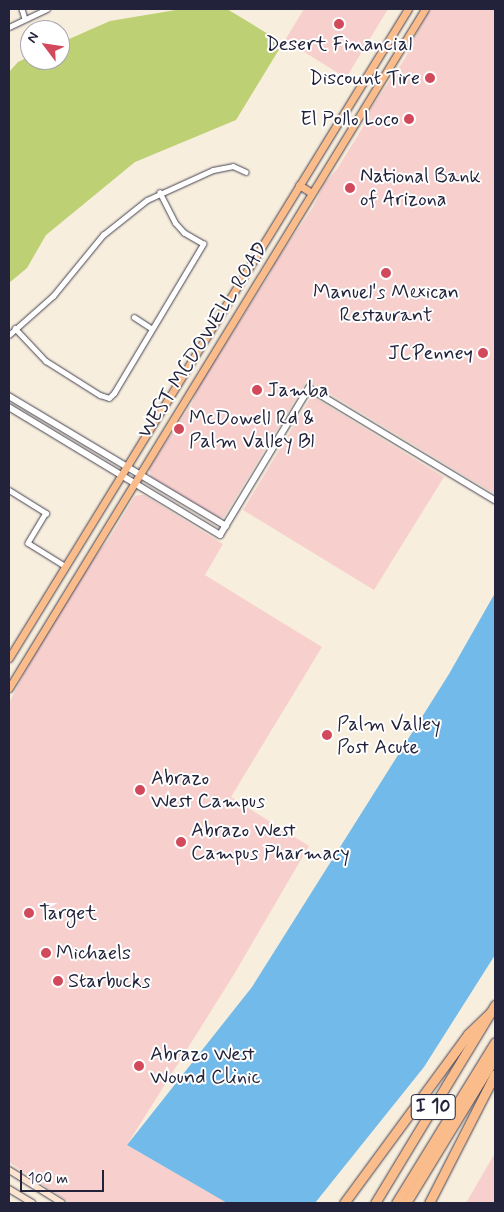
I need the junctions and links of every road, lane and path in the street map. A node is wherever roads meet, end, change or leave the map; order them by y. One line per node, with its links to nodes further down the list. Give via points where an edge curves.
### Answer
1 (22, 9): 5 (street)
2 (47, 9): 5 (street)
3 (408, 9): 8 (main road, WEST MCDOWELL ROAD)
4 (425, 9): 10 (main road, WEST MCDOWELL ROAD)
5 (25, 19): 6 (street)
6 (9, 26)
7 (246, 172): 9 (street, via 233,166 213,170)
8 (299, 185): 10 (main road); 17 (main road, WEST MCDOWELL ROAD)
9 (160, 193): 12 (street, via 103,235 53,296); 13 (street, via 175,223 202,244)
10 (312, 193): 18 (main road, WEST MCDOWELL ROAD)
11 (134, 317): 13 (street)
12 (15, 328): 13 (street, via 46,360 109,398); 14 (street)
13 (151, 328)
14 (9, 335)
15 (9, 396): 17 (street)
16 (9, 407): 19 (street)
17 (126, 467): 18 (street); 19 (main road, WEST MCDOWELL ROAD)
18 (140, 474): 20 (main road, WEST MCDOWELL ROAD); 23 (street)
19 (120, 476): 20 (street); 24 (main road, WEST MCDOWELL ROAD)
20 (134, 484): 23 (street, via 220,535); 26 (main road, WEST MCDOWELL ROAD)
21 (9, 490): 24 (street, via 46,513 28,543)
22 (495, 500): 23 (street, via 309,388)
23 (226, 526)
24 (65, 566): 25 (main road, WEST MCDOWELL ROAD)
25 (9, 658)
26 (9, 688)
27 (493, 1009): 35 (highway, via 468,1034); 36 (highway, I 10)
28 (495, 1042): 37 (highway)
29 (495, 1057): 38 (highway, I 10)
30 (495, 1074): 39 (highway)
31 (9, 1170): 34 (main road)
32 (9, 1189): 33 (main road)
33 (32, 1203)
34 (62, 1203)
35 (344, 1203)
36 (375, 1203)
37 (396, 1203)
38 (406, 1203)
39 (429, 1203)

